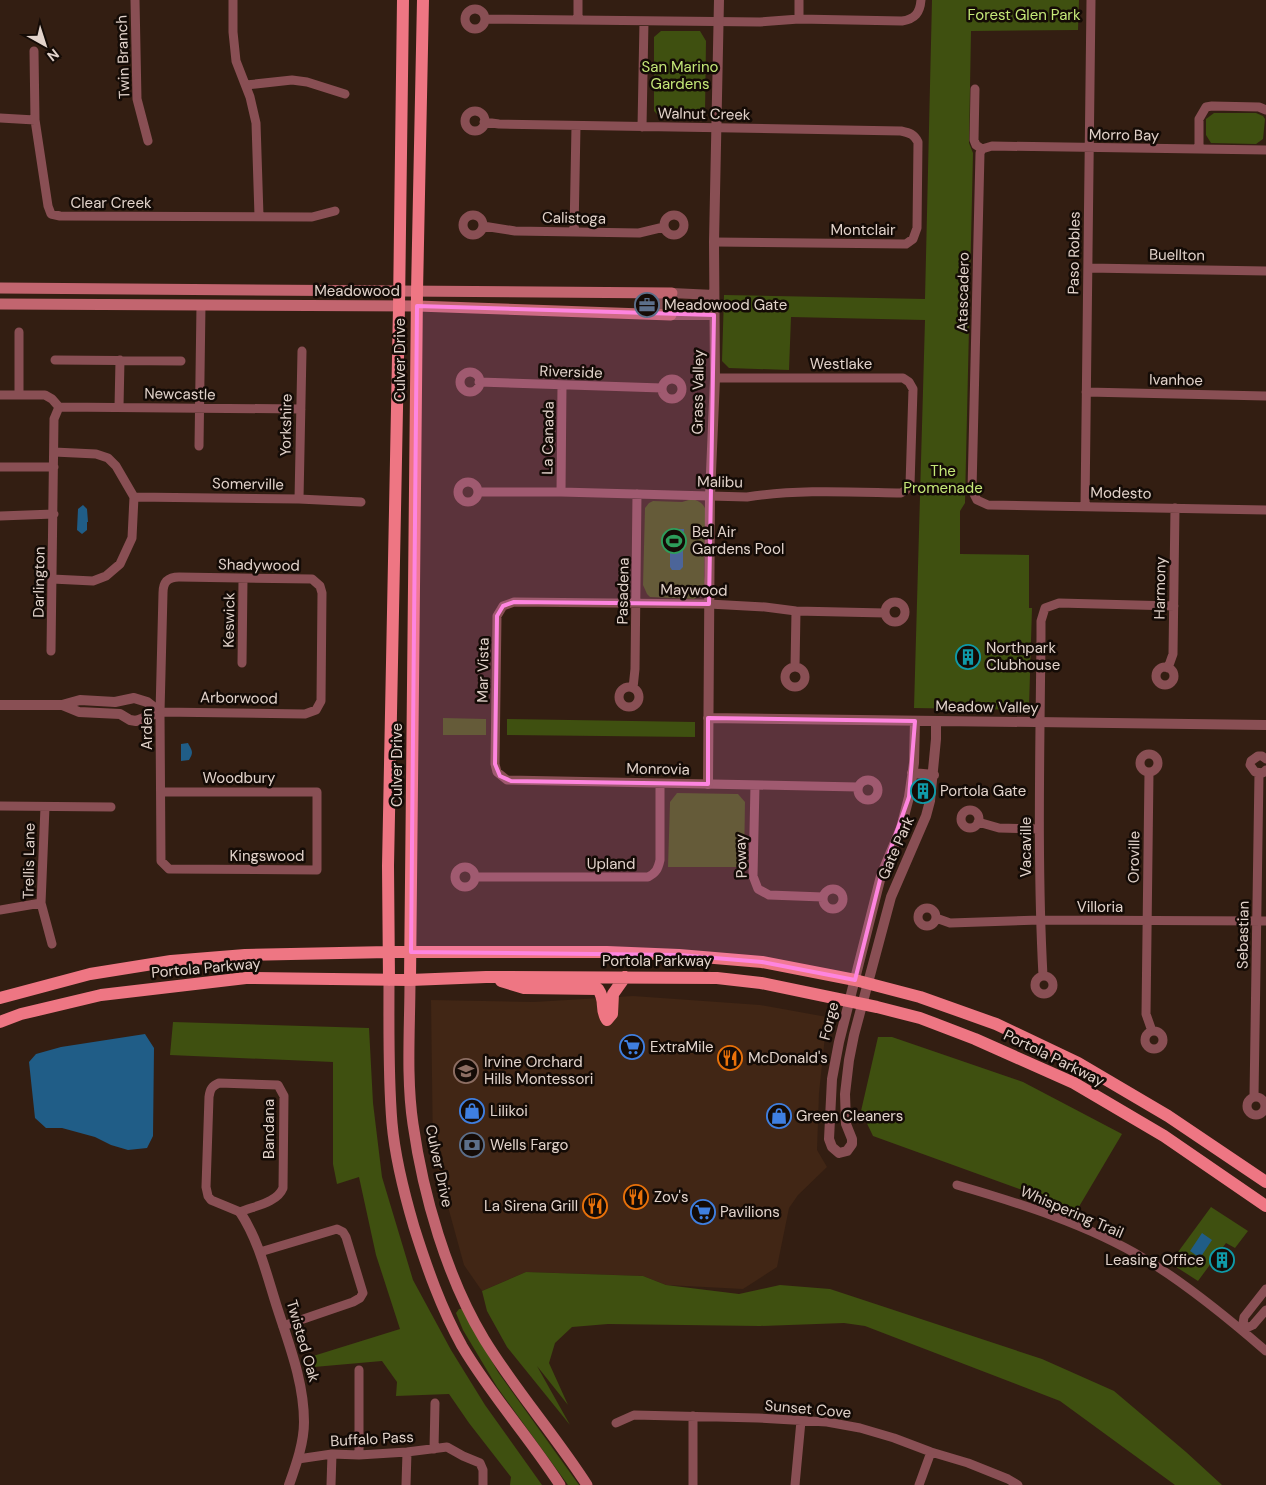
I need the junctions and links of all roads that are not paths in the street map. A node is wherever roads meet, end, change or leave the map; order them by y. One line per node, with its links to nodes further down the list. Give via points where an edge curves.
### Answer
1 (135, 0): 26 (street, Twin Branch, via 137,100)
2 (234, 0): 16 (street, via 236,61)
3 (403, 0): 41 (main road, Culver Drive)
4 (423, 0): 42 (main road, Culver Drive)
5 (578, 0): 12 (street)
6 (719, 0): 14 (street, Grass Valley)
7 (799, 0): 11 (street)
8 (921, 0): 11 (street, via 916,16 902,21)
9 (1091, 0): 28 (street, Paso Robles)
10 (484, 19): 12 (street)
11 (799, 19): 14 (street)
12 (578, 20): 13 (street)
13 (644, 21): 14 (street); 24 (street)
14 (719, 22): 25 (street, Grass Valley)
15 (34, 51): 21 (street, Clear Creek)
16 (246, 85): 18 (street, via 292,80); 33 (street, via 258,137)
17 (975, 89): 29 (street, Atascadero, via 974,140)
18 (345, 94)
19 (1266, 110): 30 (street, via 1259,107 1206,107 1199,119)
20 (0, 118): 21 (street)
21 (35, 120): 33 (street, Clear Creek, via 51,214)
22 (484, 122): 23 (street, Walnut Creek)
23 (576, 126): 24 (street, Walnut Creek); 36 (street)
24 (642, 127): 25 (street, Walnut Creek)
25 (716, 128): 27 (street, Walnut Creek, via 901,131 910,133); 37 (street, Grass Valley)
26 (148, 141)
27 (918, 142): 37 (street, Montclair, via 917,228 913,240 906,244)
28 (1089, 148): 29 (street, Morro Bay, via 992,146); 30 (street, Morro Bay); 38 (street, Paso Robles)
29 (982, 149): 79 (street, Atascadero, via 972,490)
30 (1199, 149): 31 (street, Morro Bay)
31 (1266, 150)
32 (334, 211): 33 (street, Clear Creek, via 312,217)
33 (259, 216)
34 (483, 226): 36 (street, Calistoga, via 515,231)
35 (664, 227): 36 (street, Calistoga, via 639,233)
36 (574, 232)
37 (714, 242): 44 (street, Grass Valley)
38 (1088, 268): 39 (street, Buellton); 60 (street, Paso Robles)
39 (1266, 270)
40 (0, 288): 41 (main road, Meadowood)
41 (399, 291): 42 (main road, Meadowood); 48 (main road, Culver Drive)
42 (417, 292): 43 (main road, Meadowood); 47 (main road, Culver Drive)
43 (668, 293): 44 (street, Meadowood); 49 (street)
44 (714, 295): 50 (street, Grass Valley)
45 (0, 304): 46 (main road, Meadowood)
46 (200, 306): 48 (main road, Meadowood); 66 (street)
47 (417, 306): 48 (main road, Meadowood); 49 (main road, Meadowood); 137 (main road, Culver Drive)
48 (399, 307): 136 (main road, Culver Drive, via 388,850)
49 (667, 314): 50 (street, Meadowood)
50 (714, 315): 56 (street, Grass Valley)
51 (19, 332): 62 (street)
52 (302, 351): 67 (street, Yorkshire)
53 (55, 360): 54 (street)
54 (120, 360): 55 (street); 65 (street)
55 (181, 361)
56 (715, 378): 68 (street, Westlake, via 903,378 913,389); 76 (street, Grass Valley)
57 (479, 382): 58 (street, Riverside)
58 (562, 385): 59 (street, Riverside); 74 (street, La Canada)
59 (662, 388)
60 (1086, 392): 63 (street, Ivanhoe); 81 (street, Paso Robles)
61 (0, 395): 62 (street)
62 (19, 395): 64 (street, via 44,395)
63 (1266, 396)
64 (59, 407): 65 (street, Newcastle); 70 (street, Darlington, via 54,419)
65 (119, 407): 66 (street, Newcastle)
66 (199, 408): 67 (street, Newcastle); 69 (street)
67 (301, 409): 78 (street, Yorkshire)
68 (912, 437): 76 (street, Malibu, via 910,484 901,493 794,492 747,497)
69 (199, 446)
70 (54, 452): 72 (street, Darlington); 77 (street, via 96,454 108,458)
71 (0, 467): 72 (street)
72 (54, 467): 84 (street, Darlington)
73 (478, 492): 74 (street, Malibu)
74 (560, 492): 75 (street, Malibu)
75 (638, 494): 76 (street, Malibu); 89 (street, Pasadena)
76 (710, 496): 90 (street, Grass Valley)
77 (134, 497): 78 (street, Somerville); 86 (street, via 132,538 120,564 106,576 93,581)
78 (299, 499): 80 (street, Somerville)
79 (977, 500): 81 (street, Modesto, via 988,505)
80 (361, 502)
81 (1086, 506): 82 (street, Modesto)
82 (1175, 508): 83 (street, Modesto); 92 (street, Harmony)
83 (1266, 510)
84 (54, 514): 85 (street); 86 (street, Darlington)
85 (0, 516)
86 (52, 579): 95 (street, Darlington)
87 (243, 579): 88 (street, Shadywood, via 172,577); 96 (street, Keswick); 102 (street, Shadywood, via 312,579 320,586 321,701)
88 (163, 585): 103 (street, Arden)
89 (636, 603): 90 (street, Maywood); 91 (street, Maywood, via 514,602); 99 (street, Pasadena)
90 (709, 604): 93 (street, Maywood); 104 (street, Grass Valley)
91 (503, 606): 109 (street, Mar Vista, via 497,616)
92 (1174, 606): 98 (street, Harmony, via 1173,654); 107 (street, Vacaville, via 1059,603 1045,608 1041,621)
93 (796, 611): 94 (street, Maywood); 97 (street)
94 (885, 613)
95 (51, 651)
96 (242, 663)
97 (795, 667)
98 (1168, 668)
99 (633, 688)
100 (0, 705): 101 (street, Arborwood)
101 (62, 705): 103 (street, Arborwood, via 79,712 120,714 136,721); 103 (street, Arborwood, via 80,700 115,702 134,698 147,702)
102 (316, 710): 103 (street, Arborwood, via 305,714)
103 (160, 712): 119 (street, Arden)
104 (708, 718): 105 (street, Meadow Valley); 116 (street, Grass Valley)
105 (915, 721): 106 (street, Meadow Valley); 113 (street, Gate Park)
106 (936, 721): 107 (street, Meadow Valley); 114 (street, Gate Park)
107 (1040, 722): 108 (street, Meadow Valley); 125 (street, Vacaville)
108 (1266, 726)
109 (496, 735): 115 (street, Monrovia, via 495,768 507,780)
110 (1266, 759): 112 (street, Sebastian, via 1258,756 1251,761 1252,769)
111 (1149, 772): 133 (street, Oroville)
112 (1262, 772): 134 (street, Sebastian)
113 (912, 773): 114 (street); 143 (street, Gate Park, via 901,828 881,876)
114 (934, 775): 144 (street, Gate Park, via 926,816 891,897)
115 (660, 783): 116 (street, Monrovia); 127 (street, Upland, via 660,860 655,873 648,877)
116 (708, 784): 117 (street, Monrovia)
117 (755, 784): 118 (street, Monrovia); 128 (street, Poway, via 753,876 758,889 769,895)
118 (858, 787)
119 (161, 792): 120 (street, Woodbury); 126 (street, Arden, via 161,861)
120 (317, 792): 126 (street, Kingswood, via 316,870)
121 (0, 806): 122 (street)
122 (44, 807): 123 (street); 129 (street, Trellis Lane)
123 (111, 808)
124 (978, 822): 125 (street, via 999,828)
125 (1040, 830): 132 (street, Vacaville)
126 (169, 869)
127 (475, 877)
128 (823, 896)
129 (41, 903): 130 (street); 135 (street, Trellis Lane)
130 (0, 910)
131 (936, 918): 132 (street, Villoria, via 950,923)
132 (1040, 920): 133 (street, Villoria); 138 (street, Vacaville)
133 (1147, 920): 134 (street, Villoria); 149 (street, Oroville, via 1146,1014)
134 (1261, 921): 150 (street, Sebastian)
135 (52, 944)
136 (389, 952): 137 (main road, Portola Parkway); 141 (main road, Culver Drive); 145 (main road, Portola Parkway, via 244,955 171,961 90,974)
137 (411, 952): 142 (main road, Culver Drive); 143 (main road, Portola Parkway, via 679,955 762,962)
138 (1043, 976)
139 (486, 977): 140 (main road, Portola Parkway); 140 (main road, via 524,988 598,989 603,996 603,1014 607,1020 612,1014 613,994); 142 (main road, Portola Parkway)
140 (625, 977): 146 (main road, Portola Parkway, via 717,978)
141 (389, 980): 142 (main road, Portola Parkway); 148 (main road, Portola Parkway, via 246,978 101,995); 176 (main road, Culver Drive, via 392,1125 405,1197 423,1257 462,1345)
142 (410, 980): 177 (main road, Culver Drive, via 413,1123 431,1212 458,1286 483,1337)
143 (854, 980): 144 (main road, Portola Parkway); 146 (street, Forge)
144 (868, 984): 147 (street, Forge); 151 (main road, Portola Parkway, via 920,997 996,1024 1078,1063 1168,1116)
145 (0, 998)
146 (849, 1000): 147 (main road, Portola Parkway); 147 (street, Forge, via 832,1079 830,1104 830,1143 839,1153 847,1151 852,1144 846,1124 845,1094 849,1060)
147 (863, 1003): 153 (main road, Portola Parkway, via 920,1018 1074,1083 1164,1136)
148 (0, 1022)
149 (1152, 1031)
150 (1254, 1097)
151 (1266, 1182)
152 (957, 1185): 159 (street, Whispering Trail, via 1079,1226 1144,1258)
153 (1266, 1206)
154 (240, 1212): 154 (street, Bandana, via 274,1199 282,1188 284,1096 278,1085 271,1083 219,1083 210,1090 208,1196); 155 (street, Twisted Oak, via 251,1228)
155 (260, 1252): 158 (street, Twisted Oak); 158 (street, via 337,1229 346,1237 355,1264 363,1292 360,1298)
156 (1266, 1289): 159 (street, via 1244,1317)
157 (1266, 1310): 159 (street, via 1253,1325)
158 (283, 1326): 171 (street, Twisted Oak, via 303,1396 304,1425)
159 (1242, 1330): 160 (street, Whispering Trail)
160 (1266, 1351)
161 (359, 1370): 170 (street)
162 (435, 1402): 166 (street)
163 (694, 1416): 164 (street, Sunset Cove); 165 (street, Sunset Cove, via 634,1416); 178 (street)
164 (801, 1421): 168 (street, Sunset Cove, via 860,1428); 179 (street)
165 (616, 1423)
166 (434, 1449): 167 (street, Buffalo Pass); 175 (street, Buffalo Pass, via 447,1446 480,1463)
167 (406, 1452): 170 (street, Buffalo Pass); 174 (street)
168 (931, 1452): 180 (street); 181 (street, Sunset Cove, via 968,1463)
169 (332, 1454): 170 (street, Buffalo Pass); 171 (street, Buffalo Pass); 173 (street)
170 (359, 1456)
171 (298, 1458): 172 (street, Twisted Oak)
172 (289, 1485)
173 (331, 1485)
174 (406, 1485)
175 (483, 1485)
176 (560, 1485)
177 (587, 1485)
178 (692, 1485)
179 (795, 1485)
180 (920, 1485)
181 (1018, 1485)

